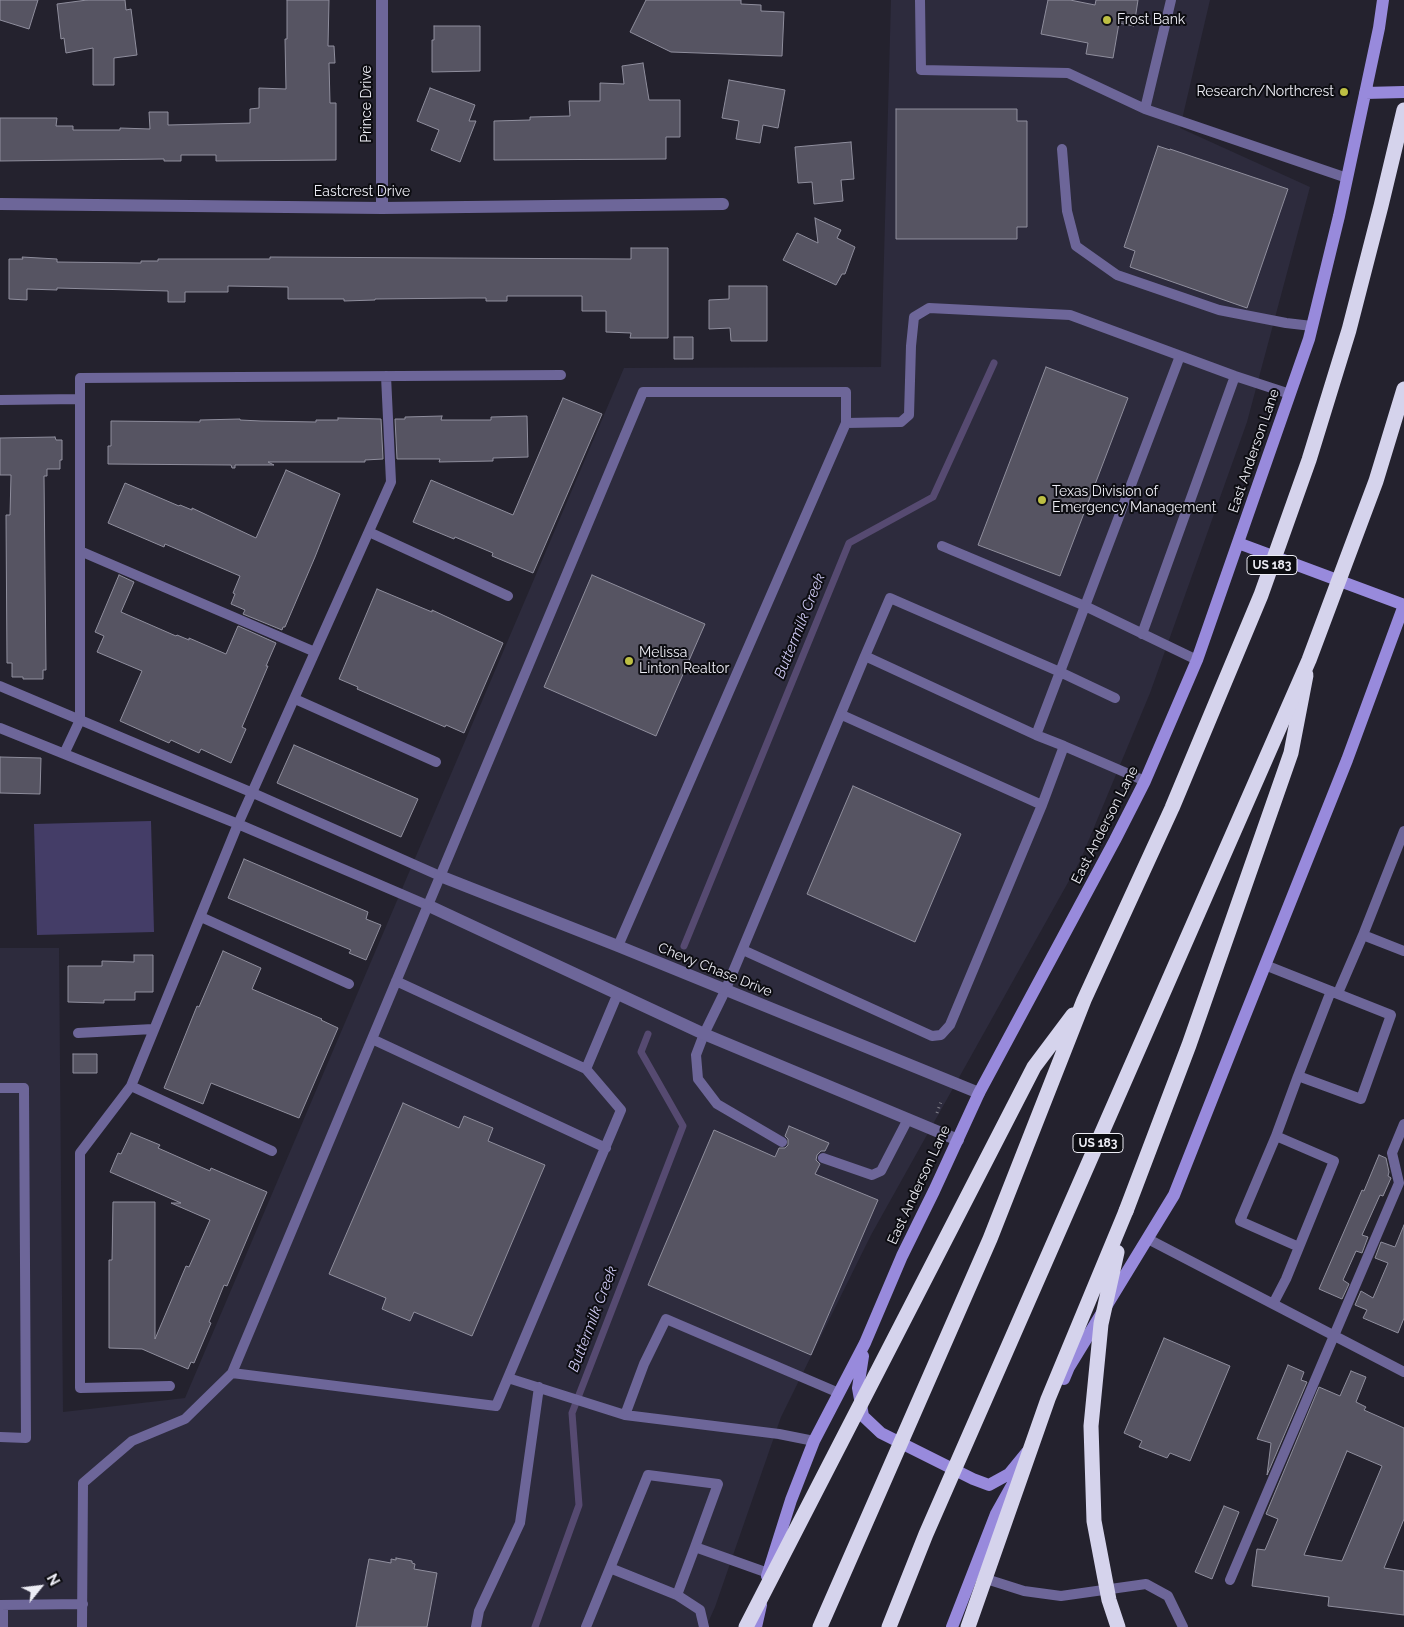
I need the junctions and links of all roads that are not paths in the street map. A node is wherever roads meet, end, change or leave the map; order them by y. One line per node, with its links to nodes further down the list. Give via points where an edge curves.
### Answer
1 (382, 0): 13 (street, Prince Drive)
2 (920, 0): 7 (lane, via 920,70 1068,73)
3 (1171, 0): 7 (lane)
4 (1383, 0): 6 (main road, East Anderson Lane)
5 (1404, 92): 6 (main road)
6 (1365, 93): 10 (main road, East Anderson Lane)
7 (1146, 108): 10 (lane)
8 (1404, 110): 65 (highway, US 183, bridge, via 1349,330 1309,460 1261,595 1172,808)
9 (1062, 149): 14 (lane, via 1068,212 1076,246 1083,251 1117,275 1219,310)
10 (1347, 178): 14 (main road, East Anderson Lane)
11 (0, 204): 13 (street, Eastcrest Drive)
12 (723, 204): 13 (street, Eastcrest Drive)
13 (382, 208)
14 (1312, 326): 20 (main road, East Anderson Lane)
15 (1180, 356): 18 (lane); 23 (lane, via 1070,316 929,308 914,317 909,415 901,422); 30 (lane)
16 (386, 376): 17 (lane); 21 (lane, via 80,378); 24 (lane, via 391,482)
17 (562, 376)
18 (1235, 376): 20 (lane); 31 (lane)
19 (1404, 389): 35 (highway, US 183, bridge, via 1376,481)
20 (1290, 394): 25 (main road, East Anderson Lane)
21 (80, 399): 22 (lane); 27 (lane)
22 (0, 400)
23 (846, 423): 52 (lane, via 846,392 642,392); 56 (lane)
24 (369, 532): 28 (lane); 32 (lane)
25 (1238, 543): 29 (main road); 34 (main road, East Anderson Lane)
26 (942, 546): 30 (lane)
27 (80, 551): 32 (lane); 41 (lane)
28 (508, 596)
29 (1404, 605): 59 (main road, via 1347,760)
30 (1084, 606): 31 (lane); 36 (lane)
31 (1142, 634): 34 (lane)
32 (315, 652): 39 (lane)
33 (865, 656): 36 (lane, via 890,598); 40 (lane); 43 (lane)
34 (1197, 660): 47 (main road, East Anderson Lane)
35 (1309, 660): 83 (highway, bridge, via 1291,753); 115 (highway, US 183, bridge, via 930,1525)
36 (1060, 672): 38 (lane); 43 (lane)
37 (0, 686): 41 (lane)
38 (1115, 698)
39 (295, 699): 46 (lane); 48 (lane)
40 (842, 715): 49 (lane); 57 (lane)
41 (80, 720): 45 (lane); 48 (lane)
42 (0, 728): 45 (lane)
43 (1036, 735): 44 (lane)
44 (1064, 746): 47 (lane); 49 (lane)
45 (64, 754): 50 (lane)
46 (436, 762)
47 (1145, 781): 74 (main road, East Anderson Lane)
48 (253, 793): 50 (lane); 52 (lane)
49 (1042, 805): 57 (lane, via 950,1025 941,1035 932,1036)
50 (238, 824): 53 (lane); 54 (lane)
51 (1404, 831): 55 (lane)
52 (440, 876): 53 (lane); 56 (street, Chevy Chase Drive)
53 (428, 905): 60 (lane); 64 (street)
54 (201, 916): 61 (lane); 66 (lane)
55 (1363, 935): 58 (lane); 63 (lane)
56 (618, 946): 62 (street, Chevy Chase Drive)
57 (743, 950): 62 (lane)
58 (1404, 951)
59 (1265, 965): 63 (lane); 84 (main road, via 1174,1195)
60 (396, 981): 69 (lane); 70 (lane)
61 (349, 984)
62 (725, 991): 68 (lane); 74 (street, Chevy Chase Drive)
63 (1334, 992): 71 (lane); 71 (lane, via 1391,1015 1361,1099)
64 (618, 993): 68 (street); 70 (lane)
65 (1084, 1000): 112 (highway, bridge, via 1034,1067); 114 (highway, US 183, bridge, via 990,1239)
66 (153, 1030): 67 (lane); 72 (lane)
67 (78, 1033)
68 (704, 1034): 75 (street); 79 (lane, via 696,1055 698,1079 716,1104)
69 (372, 1039): 80 (lane); 90 (lane)
70 (586, 1068): 80 (lane, via 621,1110)
71 (1298, 1076): 77 (lane)
72 (132, 1086): 81 (lane); 92 (lane, via 80,1153 80,1388)
73 (0, 1088): 96 (lane, via 24,1088 26,1438)
74 (979, 1093): 78 (main road, East Anderson Lane)
75 (908, 1119): 78 (street); 82 (lane, via 881,1171 872,1175)
76 (1404, 1124): 87 (lane, via 1392,1153 1399,1183)
77 (1276, 1136): 85 (lane, via 1334,1161); 85 (lane, via 1240,1221)
78 (958, 1140): 88 (main road, East Anderson Lane, via 902,1256)
79 (782, 1142)
80 (606, 1148): 91 (lane)
81 (272, 1151)
82 (822, 1158)
83 (1126, 1211): 117 (highway, bridge, via 1048,1399); 118 (highway, bridge, via 1101,1324 1091,1426 1094,1521 1109,1600)
84 (1148, 1239): 86 (lane); 97 (main road, via 1069,1367)
85 (1299, 1247): 86 (lane)
86 (1273, 1304): 87 (lane)
87 (1333, 1335): 89 (lane); 103 (lane)
88 (865, 1343): 94 (main road, East Anderson Lane); 97 (main road, via 858,1388 863,1416 881,1433 989,1485 1010,1474)
89 (1404, 1372)
90 (232, 1373): 91 (lane, via 496,1406); 105 (lane, via 185,1419 132,1441 83,1484)
91 (508, 1378): 93 (lane)
92 (170, 1386)
93 (539, 1387): 95 (lane); 109 (lane, via 520,1523 479,1611)
94 (839, 1392): 95 (lane, via 666,1319 644,1364); 98 (main road, East Anderson Lane)
95 (625, 1415): 98 (lane)
96 (0, 1437)
97 (1039, 1438): 102 (main road, via 996,1514)
98 (814, 1441): 101 (main road, East Anderson Lane)
99 (694, 1546): 100 (lane, via 718,1484 648,1475); 101 (lane); 104 (lane)
100 (610, 1568): 104 (lane); 110 (lane)
101 (768, 1573): 113 (main road, East Anderson Lane)
102 (972, 1575): 116 (main road); 119 (lane, via 1024,1591 1061,1596 1146,1584 1168,1596)
103 (1230, 1580)
104 (677, 1595): 111 (lane, via 700,1610)
105 (83, 1604): 106 (lane); 108 (lane)
106 (1, 1605): 107 (lane)
107 (3, 1627)
108 (82, 1627)
109 (476, 1627)
110 (586, 1627)
111 (704, 1627)
112 (746, 1627)
113 (756, 1627)
114 (820, 1627)
115 (889, 1627)
116 (952, 1627)
117 (968, 1627)
118 (1118, 1627)
119 (1183, 1627)

